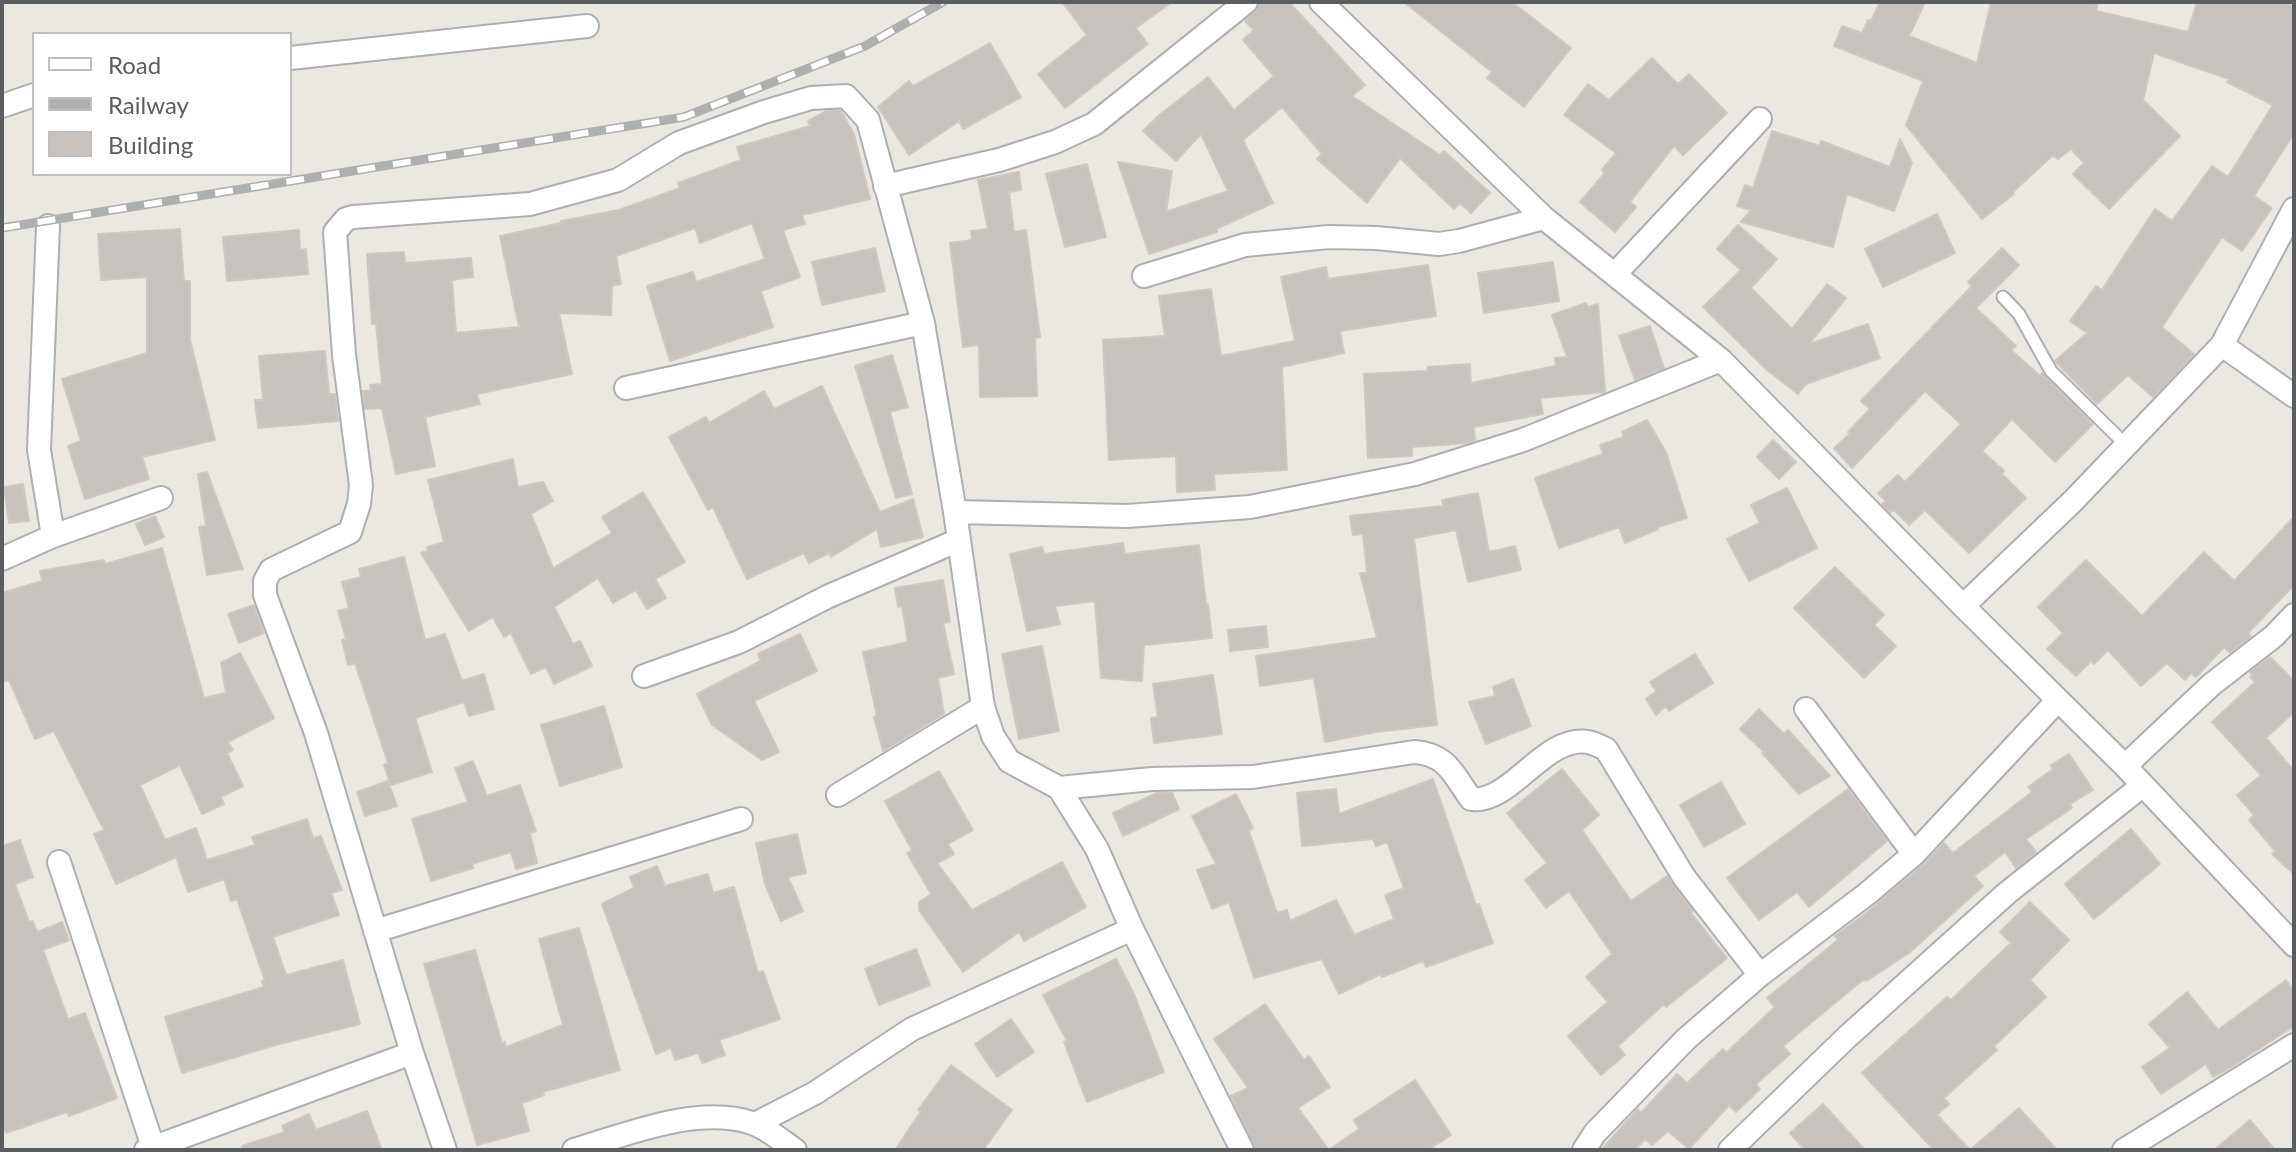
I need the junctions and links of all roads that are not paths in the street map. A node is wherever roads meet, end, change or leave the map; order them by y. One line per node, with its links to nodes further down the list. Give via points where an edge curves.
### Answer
1 (1246, 2): 8 (street, via 1094,124 999,160)
2 (1321, 2): 10 (street)
3 (587, 26): 4 (street)
4 (292, 58)
5 (32, 96): 6 (street)
6 (2, 106)
7 (1760, 119): 12 (street)
8 (885, 186): 15 (street); 41 (street, via 868,120 846,96 811,98 679,143 618,180 530,204 353,217 335,232 359,504 350,532 271,570 265,595 316,733)
9 (2294, 209): 16 (street)
10 (1544, 218): 12 (street); 13 (street, via 1439,244 1329,237 1245,245)
11 (48, 226): 23 (street, via 39,450)
12 (1616, 273): 17 (street)
13 (1144, 276)
14 (2003, 297): 20 (lane, via 2019,314 2051,371)
15 (923, 323): 18 (street); 22 (street)
16 (2222, 345): 19 (street); 20 (street)
17 (1721, 360): 22 (street, via 1523,440 1415,474 1250,507 1127,516); 26 (street)
18 (626, 388)
19 (2294, 396)
20 (2126, 445): 26 (street)
21 (161, 498): 23 (street)
22 (955, 512): 24 (street)
23 (53, 536): 25 (street)
24 (959, 540): 29 (street, via 739,642); 31 (street)
25 (2, 559)
26 (1963, 606): 30 (street)
27 (2294, 615): 28 (street)
28 (2284, 641): 33 (street, via 2211,685)
29 (644, 676)
30 (2058, 700): 33 (street); 38 (street)
31 (983, 707): 35 (street, via 1009,761); 36 (street)
32 (1806, 709): 38 (street)
33 (2125, 766): 34 (street)
34 (2142, 786): 42 (street); 53 (street, via 1995,903)
35 (1059, 788): 40 (street, via 1097,849); 43 (street, via 1253,777 1414,752 1443,759 1476,800 1498,791 1562,745 1586,741 1606,749 1684,877)
36 (838, 795)
37 (741, 819): 41 (street)
38 (1914, 854): 43 (street)
39 (59, 862): 47 (street)
40 (1132, 929): 46 (street, via 912,1029 815,1093); 51 (street)
41 (375, 931): 45 (street)
42 (2294, 945)
43 (1760, 975): 52 (street, via 1686,1039)
44 (2294, 1045): 54 (street)
45 (412, 1053): 47 (street); 48 (street)
46 (755, 1124): 49 (street, via 702,1117); 50 (street)
47 (150, 1149)
48 (445, 1150)
49 (574, 1150)
50 (795, 1150)
51 (1242, 1150)
52 (1584, 1150)
53 (1730, 1150)
54 (2124, 1150)

